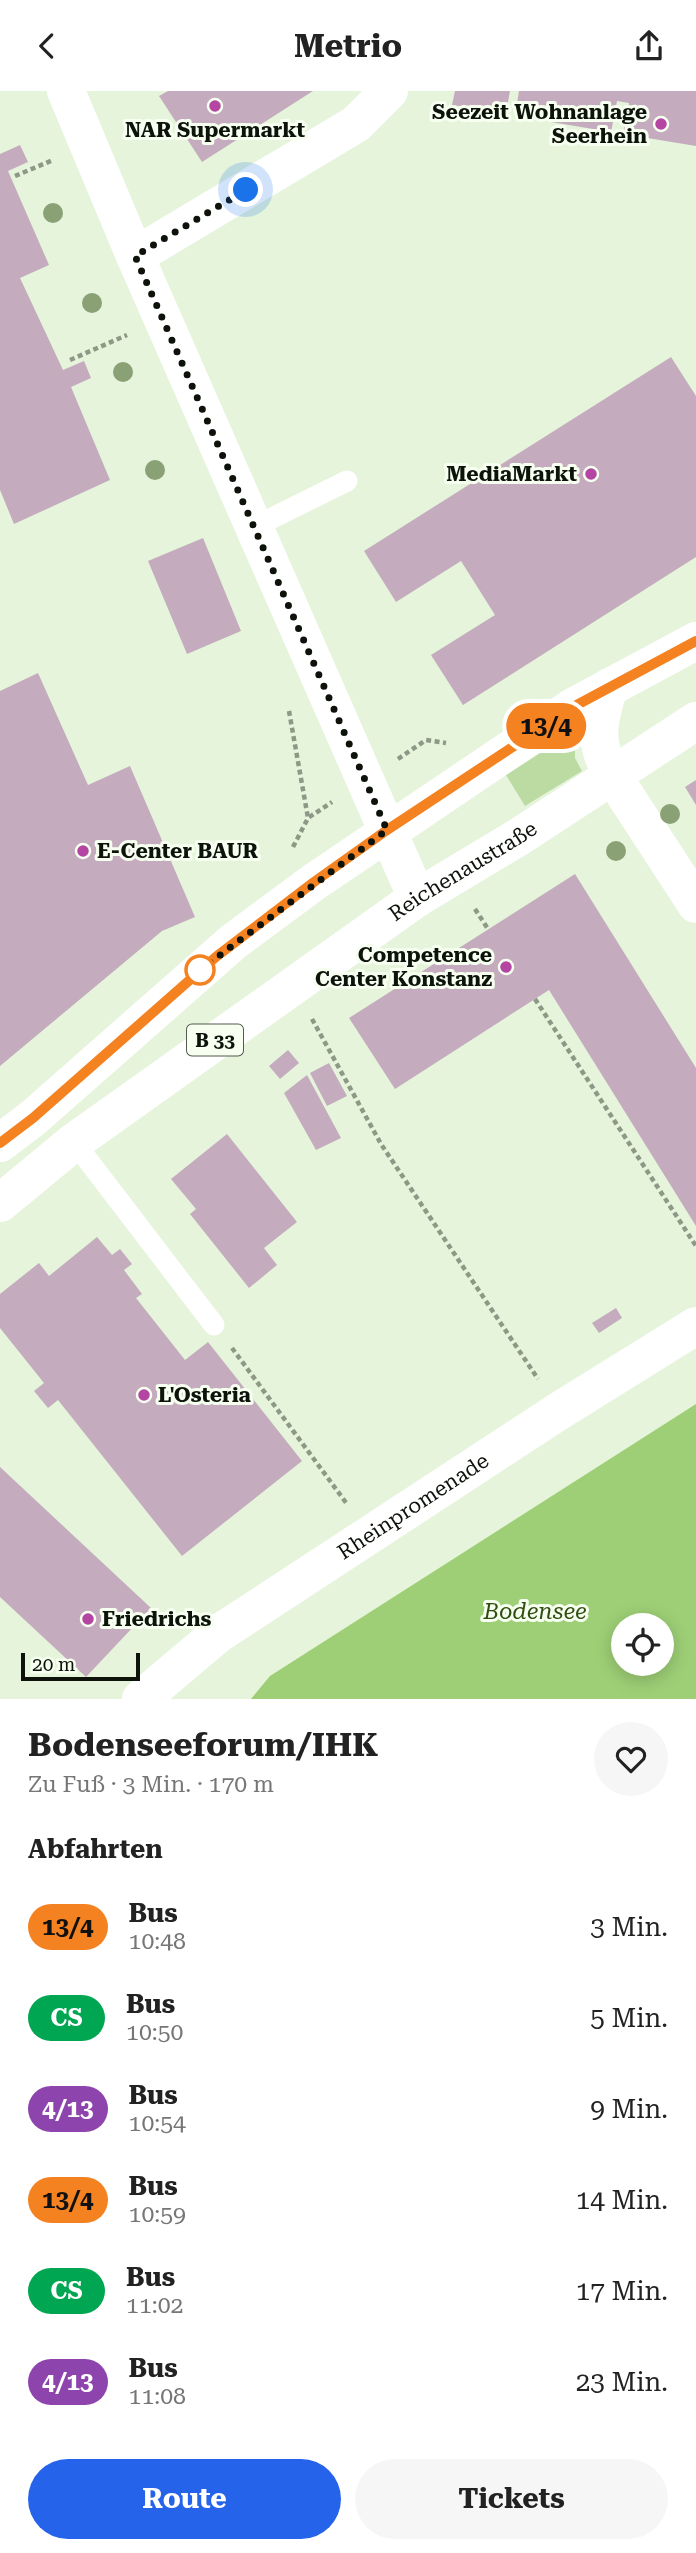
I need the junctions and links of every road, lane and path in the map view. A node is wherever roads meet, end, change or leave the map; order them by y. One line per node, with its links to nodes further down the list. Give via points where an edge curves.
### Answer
1 (66, 91): 3 (street)
2 (389, 91): 3 (street, via 356,124)
3 (135, 256): 4 (street)
4 (163, 319): 5 (path); 7 (street)
5 (71, 360)
6 (347, 481): 7 (lane)
7 (254, 527): 13 (street)
8 (696, 642): 9 (street)
9 (609, 687): 12 (street, via 598,725 601,756); 14 (street)
10 (696, 722): 12 (street, Reichenaustraße / B 33)
11 (459, 745): 13 (path, via 426,740)
12 (612, 775): 15 (street, Reichenaustraße / B 33); 17 (street)
13 (365, 780): 14 (street)
14 (387, 830): 15 (street); 22 (street, via 233,942)
15 (417, 898): 19 (street, Reichenaustraße / B 33)
16 (468, 899): 18 (path)
17 (696, 904)
18 (488, 929)
19 (293, 984): 21 (street, Reichenaustraße / B 33); 28 (path, via 382,1144)
20 (535, 999): 24 (path)
21 (74, 1142): 23 (street, Reichenaustraße / B 33); 25 (lane)
22 (0, 1143)
23 (0, 1203)
24 (696, 1246)
25 (214, 1325)
26 (696, 1326): 28 (street, Rheinpromenade)
27 (246, 1366): 29 (path)
28 (559, 1411): 29 (street, Rheinpromenade)
29 (369, 1535): 30 (street, Rheinpromenade, via 218,1634)
30 (141, 1699)

